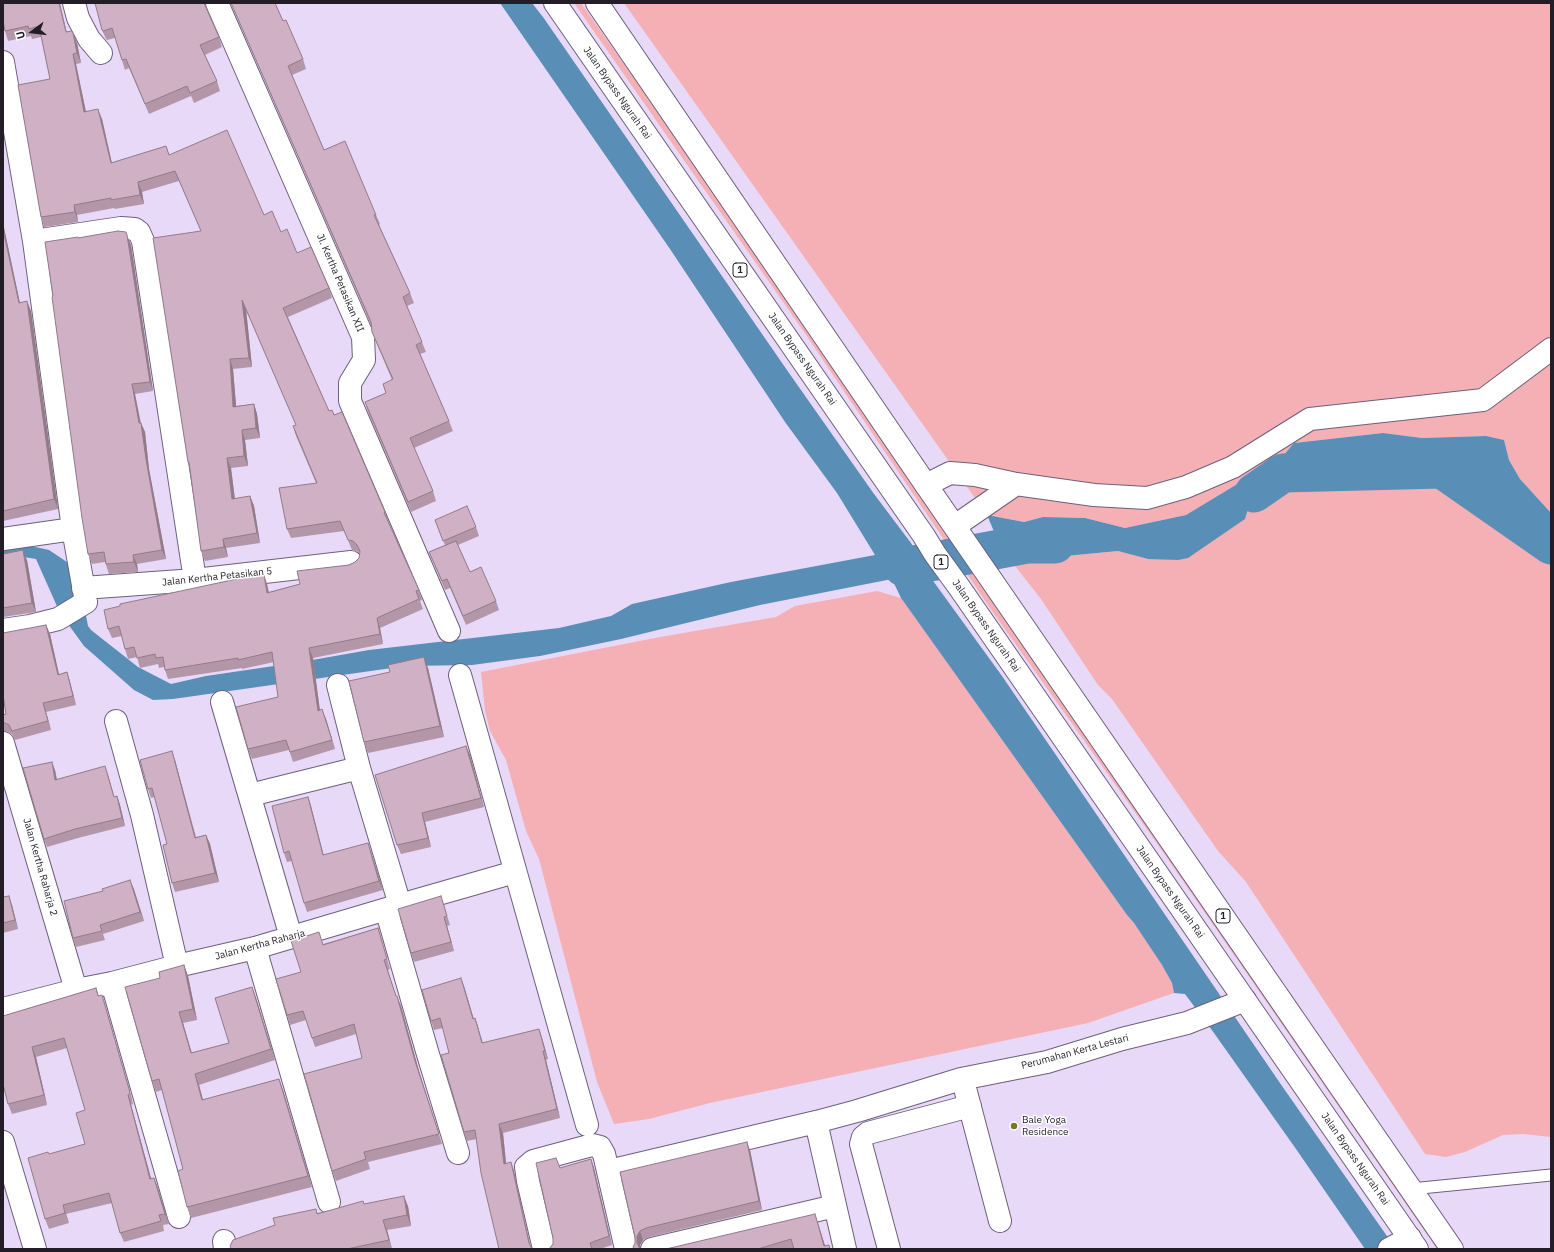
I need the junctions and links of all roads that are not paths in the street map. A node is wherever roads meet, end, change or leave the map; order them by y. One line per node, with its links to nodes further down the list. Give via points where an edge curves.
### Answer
1 (74, 3): 5 (main road, via 78,18 89,39)
2 (217, 3): 18 (main road, Jl. Kertha Petasikan XII, via 363,337 364,360 350,383 350,401)
3 (555, 3): 33 (main road, Jalan Bypass Ngurah Rai / 1, via 959,587)
4 (597, 3): 10 (main road, 1)
5 (101, 53)
6 (3, 62): 7 (main road)
7 (34, 241): 11 (main road); 15 (main road, via 121,228 135,229 139,232 143,241)
8 (1551, 349): 9 (main road, via 1483,400 1310,419 1233,467 1186,487 1147,498 1094,495)
9 (1016, 484): 10 (main road, via 975,475 950,473); 12 (main road)
10 (926, 485): 12 (main road, 1)
11 (73, 530): 13 (main road); 16 (main road)
12 (957, 530): 43 (main road, 1)
13 (3, 538)
14 (351, 562): 15 (main road, Jalan Kertha Petasikan 5)
15 (195, 580): 16 (main road, Jalan Kertha Petasikan 5)
16 (84, 595): 17 (main road, via 58,619)
17 (3, 630)
18 (449, 631)
19 (460, 675): 26 (main road)
20 (338, 685): 24 (main road)
21 (222, 702): 25 (main road)
22 (116, 721): 30 (main road, via 142,815)
23 (4, 743): 32 (main road, Jalan Kertha Raharja 2)
24 (359, 768): 25 (main road); 27 (main road)
25 (250, 796): 28 (main road)
26 (515, 872): 27 (main road, Jalan Kertha Raharja); 38 (main road)
27 (393, 907): 28 (main road, Jalan Kertha Raharja); 40 (main road, via 424,1044)
28 (291, 937): 29 (main road, Jalan Kertha Raharja)
29 (255, 948): 30 (main road, Jalan Kertha Raharja); 44 (main road)
30 (177, 966): 31 (main road, Jalan Kertha Raharja)
31 (112, 984): 32 (main road, Jalan Kertha Raharja); 46 (main road)
32 (76, 990): 34 (main road, Jalan Kertha Raharja)
33 (1237, 1003): 35 (main road, Perumahan Kerta Lestari, via 1187,1023 1122,1039 1047,1062); 48 (main road, Jalan Bypass Ngurah Rai / 1)
34 (3, 1009)
35 (961, 1079): 36 (main road); 37 (main road, Perumahan Kerta Lestari)
36 (970, 1106): 47 (main road); 54 (main road, via 863,1136 861,1144)
37 (816, 1122): 41 (main road, Perumahan Kerta Lestari); 45 (main road)
38 (587, 1125)
39 (3, 1142): 49 (main road)
40 (458, 1153)
41 (608, 1170): 50 (main road, via 600,1147 592,1145 533,1160 526,1167); 51 (main road)
42 (1551, 1175): 43 (lane)
43 (1411, 1189): 55 (main road, 1)
44 (329, 1202)
45 (835, 1206): 52 (main road); 53 (main road)
46 (179, 1217)
47 (1000, 1221)
48 (1404, 1245)
49 (35, 1249)
50 (544, 1249)
51 (626, 1249)
52 (652, 1249)
53 (845, 1249)
54 (889, 1249)
55 (1452, 1249)

